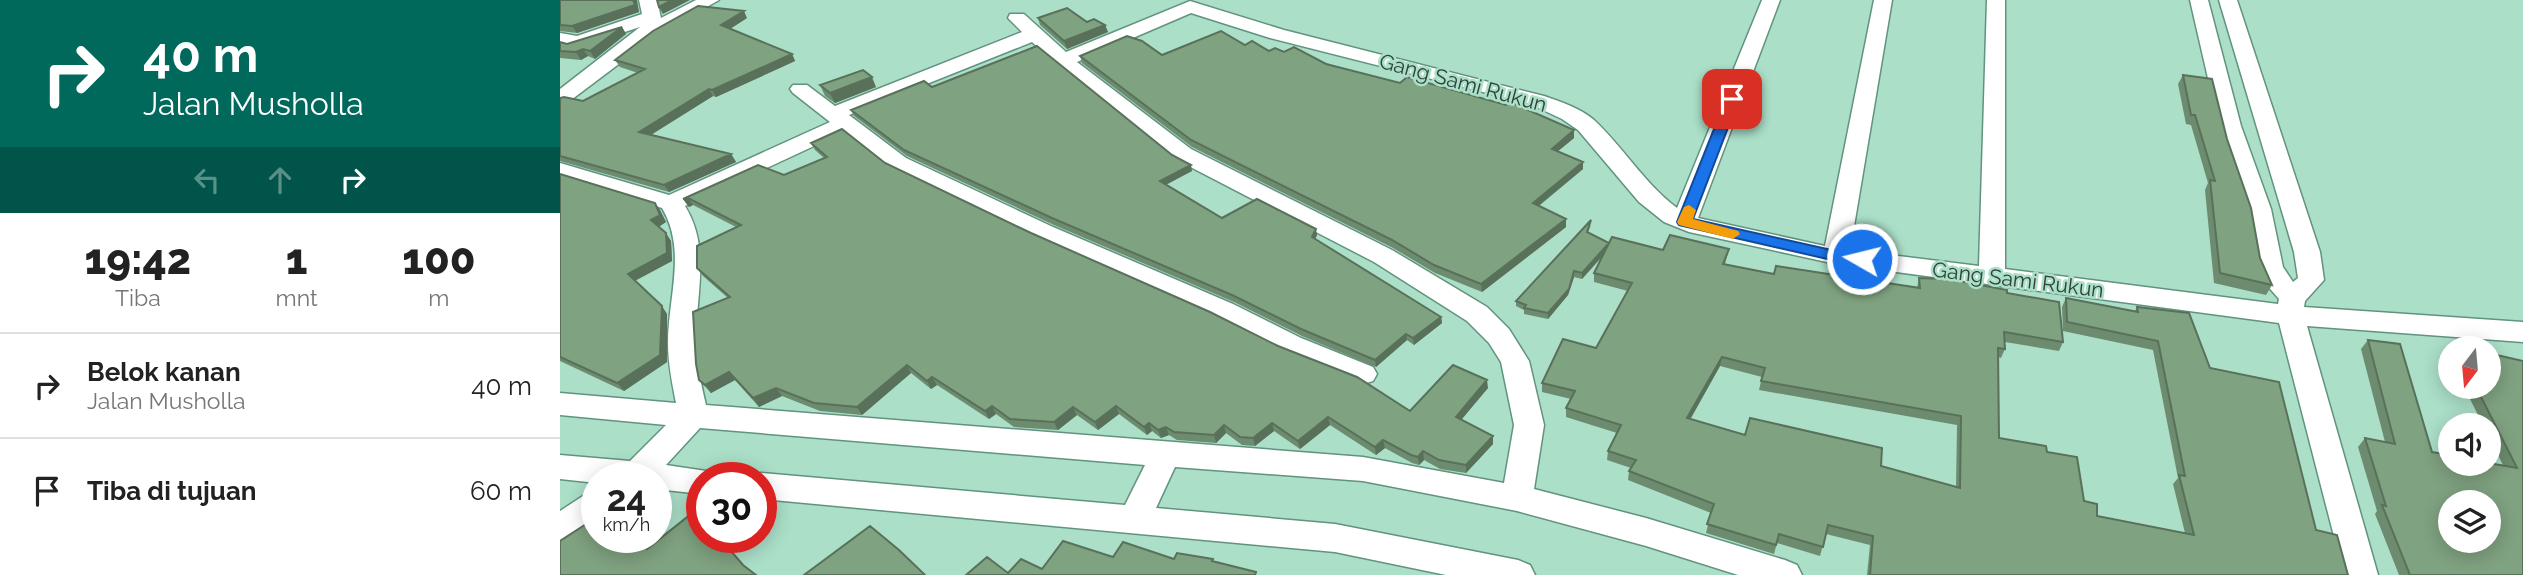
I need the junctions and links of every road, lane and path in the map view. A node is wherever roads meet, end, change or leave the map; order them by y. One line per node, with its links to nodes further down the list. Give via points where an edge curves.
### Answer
1 (710, 0): 7 (street)
2 (1771, 0): 17 (street)
3 (1882, 0): 18 (street)
4 (1996, 0): 19 (street)
5 (2200, 7): 6 (street); 13 (street)
6 (2230, 9): 14 (street)
7 (644, 19): 8 (street, via 582,41); 11 (street)
8 (560, 39)
9 (1063, 60): 12 (street, via 1026,26); 17 (street, Gang Sami Rukun, via 1177,10 1198,8 1277,34 1537,100 1570,114 1586,125 1647,197); 30 (street, via 1182,154 1383,256 1477,314 1515,361 1529,425)
10 (800, 89): 12 (street)
11 (560, 99)
12 (839, 119): 16 (street); 22 (street, via 898,163 1031,228)
13 (2230, 126): 14 (street); 20 (street, via 2259,209 2270,267)
14 (2269, 130): 20 (street, via 2311,271 2311,280)
15 (560, 170): 16 (street)
16 (671, 203): 24 (street, via 688,239 682,342)
17 (1684, 222): 18 (street, Gang Sami Rukun)
18 (1836, 256): 19 (street, Gang Sami Rukun)
19 (1993, 276): 20 (street, Gang Sami Rukun)
20 (2291, 307): 21 (street, Gang Sami Rukun); 35 (street)
21 (2523, 332)
22 (1363, 374)
23 (560, 404): 24 (street)
24 (685, 425): 25 (street); 29 (street)
25 (650, 462)
26 (560, 467): 27 (street)
27 (581, 468)
28 (777, 486): 29 (street)
29 (1150, 488): 30 (street, via 1363,469); 33 (street, via 1335,538)
30 (1517, 498): 34 (street)
31 (581, 514): 32 (street)
32 (560, 528)
33 (1518, 575)
34 (1784, 575)
35 (2361, 575)

